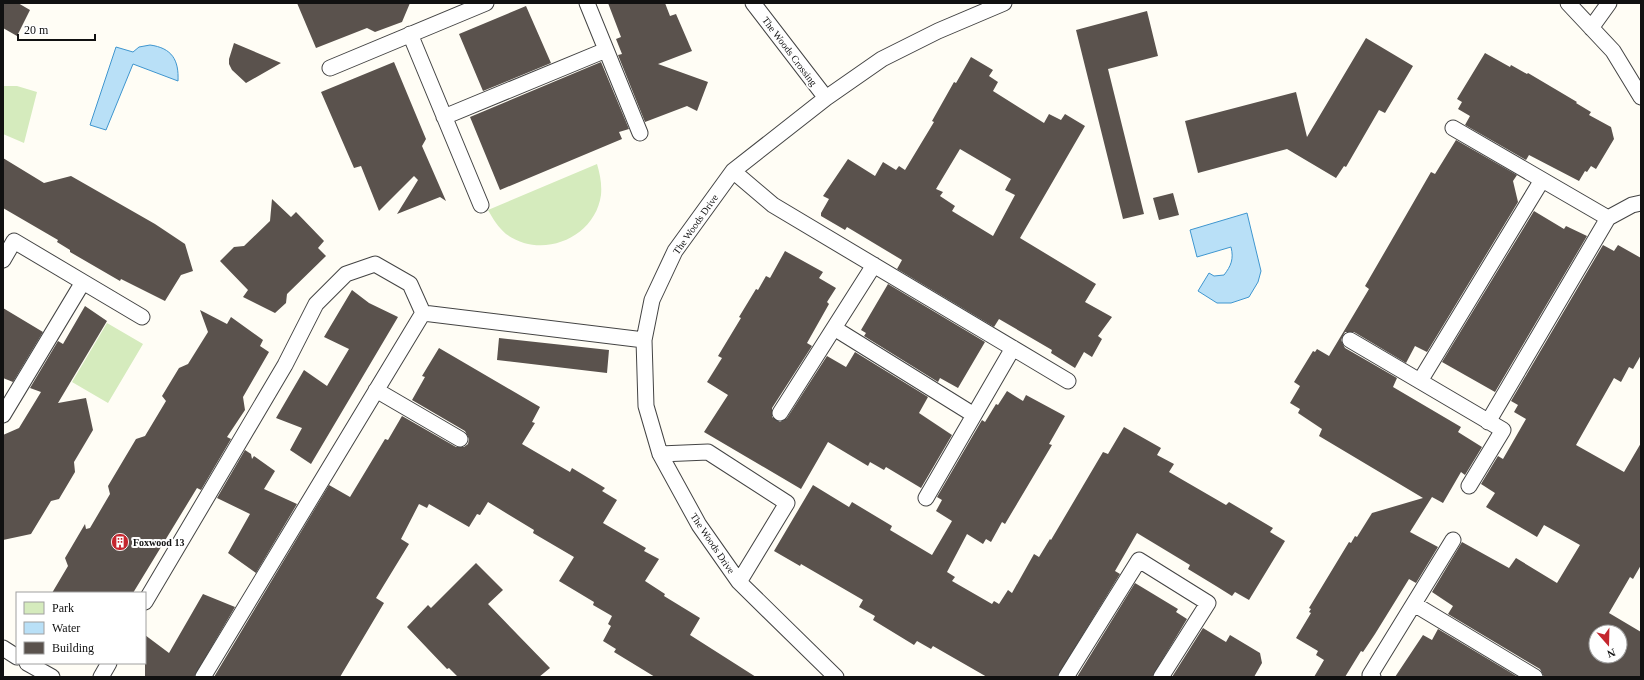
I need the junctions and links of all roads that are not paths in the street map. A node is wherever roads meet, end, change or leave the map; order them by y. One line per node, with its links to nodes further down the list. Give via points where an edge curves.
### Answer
1 (486, 3): 8 (lane)
2 (587, 3): 9 (lane)
3 (753, 3): 12 (lane, The Woods Crossing)
4 (1004, 3): 12 (lane, The Woods Drive, via 938,31 882,59)
5 (1568, 3): 7 (lane)
6 (1609, 3): 7 (lane)
7 (1591, 28): 11 (lane, via 1613,51)
8 (410, 34): 10 (lane); 13 (lane)
9 (606, 50): 13 (lane); 15 (lane)
10 (330, 68)
11 (1641, 97)
12 (826, 98): 16 (lane, The Woods Drive)
13 (444, 117): 19 (lane)
14 (1453, 128): 17 (lane)
15 (640, 133)
16 (733, 172): 22 (lane, via 773,205); 27 (lane, The Woods Drive, via 675,252 652,300)
17 (1542, 180): 20 (lane); 31 (lane)
18 (1641, 203): 20 (lane)
19 (481, 205)
20 (1608, 218): 36 (lane)
21 (3, 260): 23 (lane, via 14,241)
22 (874, 265): 26 (lane); 29 (lane)
23 (83, 282): 25 (lane); 34 (lane)
24 (423, 313): 27 (lane); 32 (lane); 43 (lane, via 410,284 375,264 346,274 316,304 285,365)
25 (142, 317)
26 (834, 328): 33 (lane); 35 (lane)
27 (644, 340): 38 (lane, The Woods Drive, via 646,406)
28 (1350, 340): 31 (lane)
29 (1013, 348): 30 (lane); 35 (lane)
30 (1068, 381)
31 (1420, 381): 36 (lane)
32 (376, 390): 37 (lane); 51 (lane)
33 (780, 412)
34 (3, 415)
35 (974, 415): 40 (lane)
36 (1488, 422): 39 (lane, via 1503,430)
37 (460, 439)
38 (660, 454): 42 (lane, The Woods Drive, via 699,525); 42 (lane, via 708,452 787,503)
39 (1469, 486)
40 (926, 498)
41 (1453, 540): 44 (lane)
42 (739, 582): 52 (lane, The Woods Drive)
43 (146, 600)
44 (1414, 604): 55 (lane, via 1370,675); 56 (lane)
45 (3, 648): 46 (lane)
46 (16, 656)
47 (29, 664): 49 (lane)
48 (108, 664): 50 (lane)
49 (52, 677)
50 (101, 677)
51 (203, 677)
52 (836, 677)
53 (1066, 677): 54 (lane, via 1139,560 1208,603)
54 (1161, 677)
55 (1373, 677)
56 (1535, 677)

